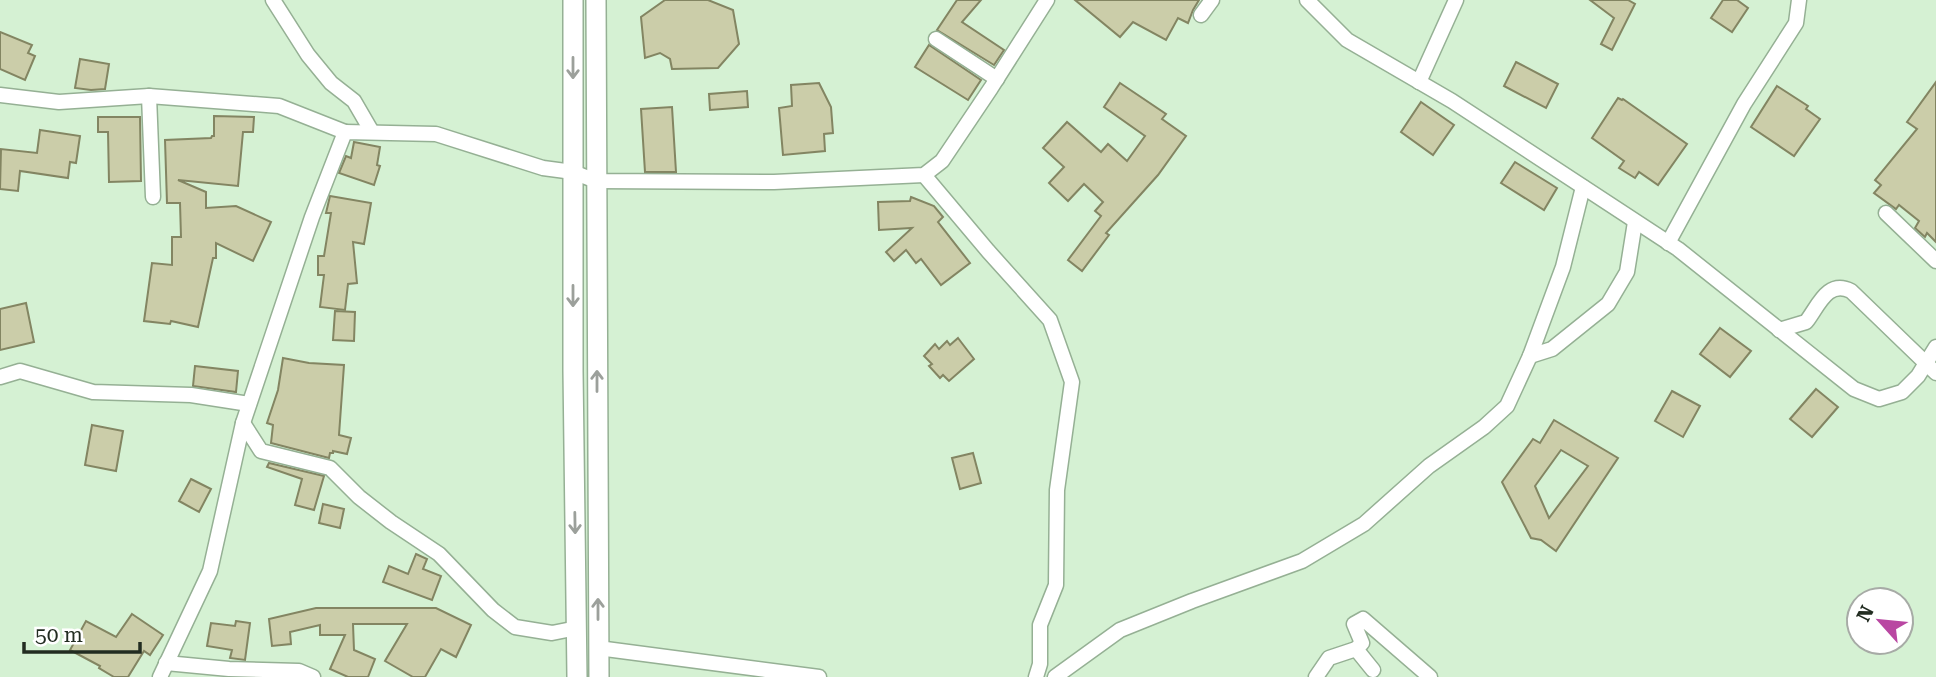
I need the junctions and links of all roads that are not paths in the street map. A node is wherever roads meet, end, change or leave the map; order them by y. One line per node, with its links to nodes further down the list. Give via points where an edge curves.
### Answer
1 (273, 0): 16 (street, via 308,55 331,83 354,101)
2 (573, 0): 17 (main road, one-way to 17)
3 (596, 0): 19 (main road)
4 (1047, 0): 11 (street)
5 (1212, 0): 9 (street)
6 (1307, 0): 12 (street, via 1347,40)
7 (1456, 0): 12 (street)
8 (1799, 0): 24 (street, via 1796,23 1744,104)
9 (1200, 15)
10 (936, 39): 11 (street)
11 (997, 79): 18 (street, via 942,160)
12 (1419, 82): 20 (street)
13 (0, 95): 14 (street, via 59,102)
14 (149, 96): 15 (street, via 279,106); 21 (street)
15 (345, 132): 16 (street); 31 (street)
16 (372, 132): 17 (street, via 436,134 543,168)
17 (573, 172): 19 (street); 33 (main road, one-way to 33)
18 (924, 175): 19 (street, via 774,182); 44 (street, via 1050,320 1072,382 1057,490 1056,585 1040,625)
19 (596, 181): 34 (main road, one-way to 19)
20 (1583, 187): 23 (street); 28 (street, via 1563,267)
21 (153, 197)
22 (1886, 213): 25 (street)
23 (1635, 222): 24 (street); 28 (street, via 1628,272 1608,304 1552,349)
24 (1668, 243): 26 (street)
25 (1936, 261)
26 (1779, 330): 29 (street, via 1854,389 1880,399 1902,392); 29 (street, via 1806,322 1824,295 1832,288 1844,287)
27 (1936, 348): 29 (street)
28 (1530, 356): 45 (street, via 1507,406 1364,524 1302,561 1120,630)
29 (1931, 368)
30 (0, 377): 31 (street, via 20,371 93,391 191,394)
31 (249, 404): 32 (street)
32 (243, 423): 33 (street, via 261,451 330,468 369,505 439,554 515,627 552,633); 36 (street, via 210,571)
33 (577, 628): 41 (main road)
34 (598, 648): 42 (main road); 43 (street)
35 (1356, 649): 37 (street); 38 (street, via 1362,643 1354,624 1363,620); 46 (street, via 1329,658)
36 (166, 663): 39 (street); 40 (street, via 299,671)
37 (1373, 670)
38 (1425, 675)
39 (160, 677)
40 (313, 677)
41 (578, 677)
42 (599, 677)
43 (820, 677)
44 (1036, 677)
45 (1055, 677)
46 (1316, 677)

